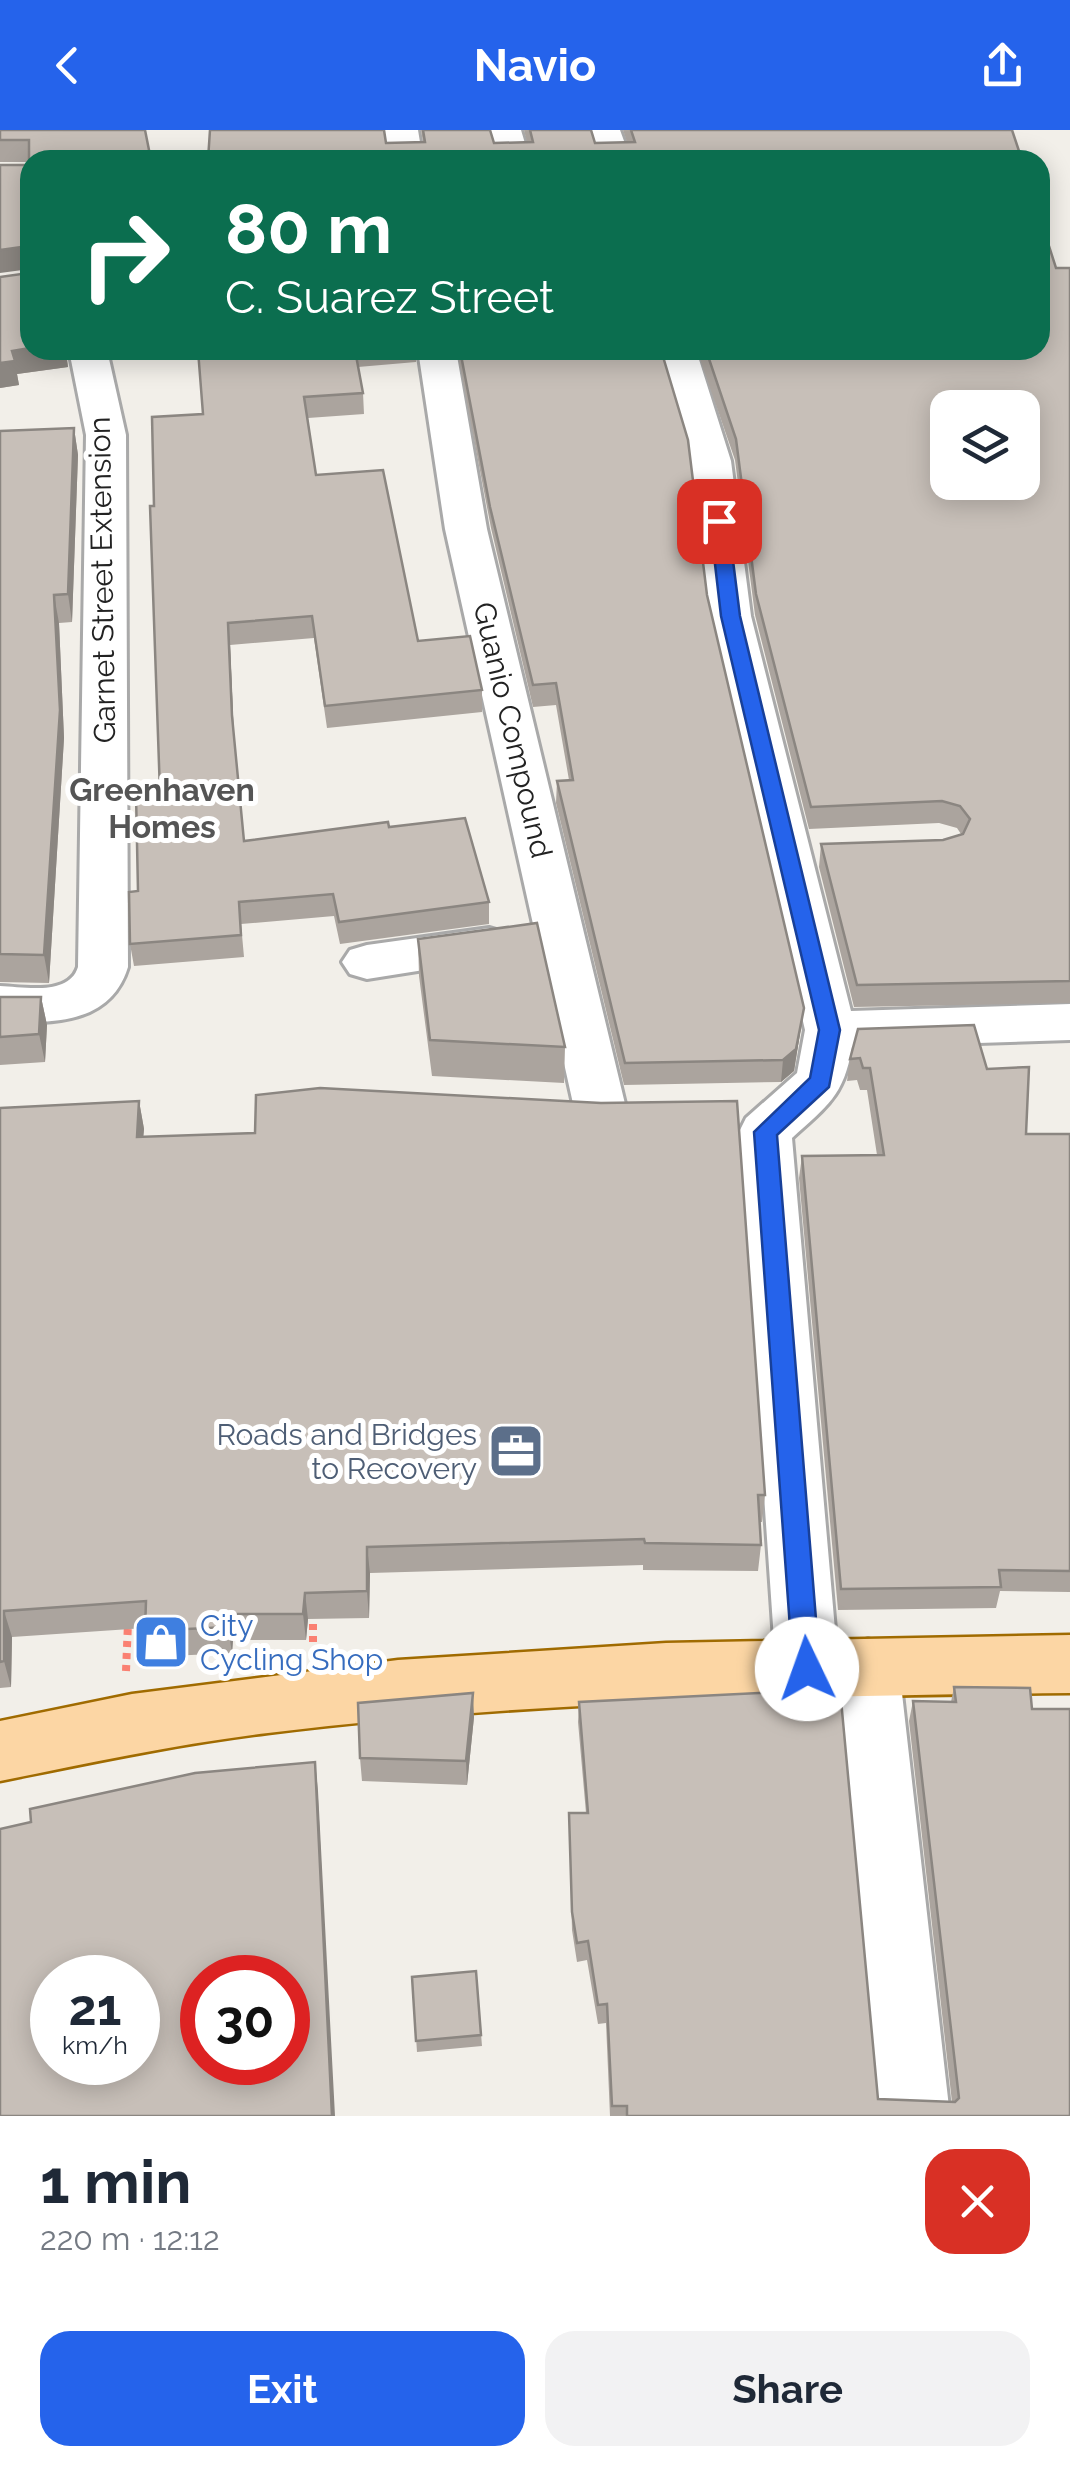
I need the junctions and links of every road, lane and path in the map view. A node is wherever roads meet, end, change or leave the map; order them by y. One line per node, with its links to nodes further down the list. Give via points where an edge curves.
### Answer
1 (90, 360): 8 (street, Garnet Street Extension, via 106,435 103,967 94,989 68,1002)
2 (439, 360): 6 (street, Guanio Compound, via 466,529)
3 (681, 360): 5 (street, via 711,461 730,616)
4 (833, 847): 5 (street)
5 (786, 848): 10 (street)
6 (560, 935): 7 (street); 13 (street, Guanio Compound)
7 (366, 962)
8 (0, 1004)
9 (1070, 1022): 10 (street)
10 (830, 1030): 11 (street, via 821,1081)
11 (800, 1105): 12 (street); 17 (street, via 780,1114 765,1132)
12 (720, 1106)
13 (599, 1107)
14 (314, 1598): 18 (path)
15 (130, 1604): 19 (path)
16 (1070, 1664): 17 (main road)
17 (838, 1668): 18 (main road, via 508,1680); 21 (street)
18 (312, 1696): 19 (main road)
19 (123, 1722): 20 (main road)
20 (0, 1751)
21 (914, 2116)

